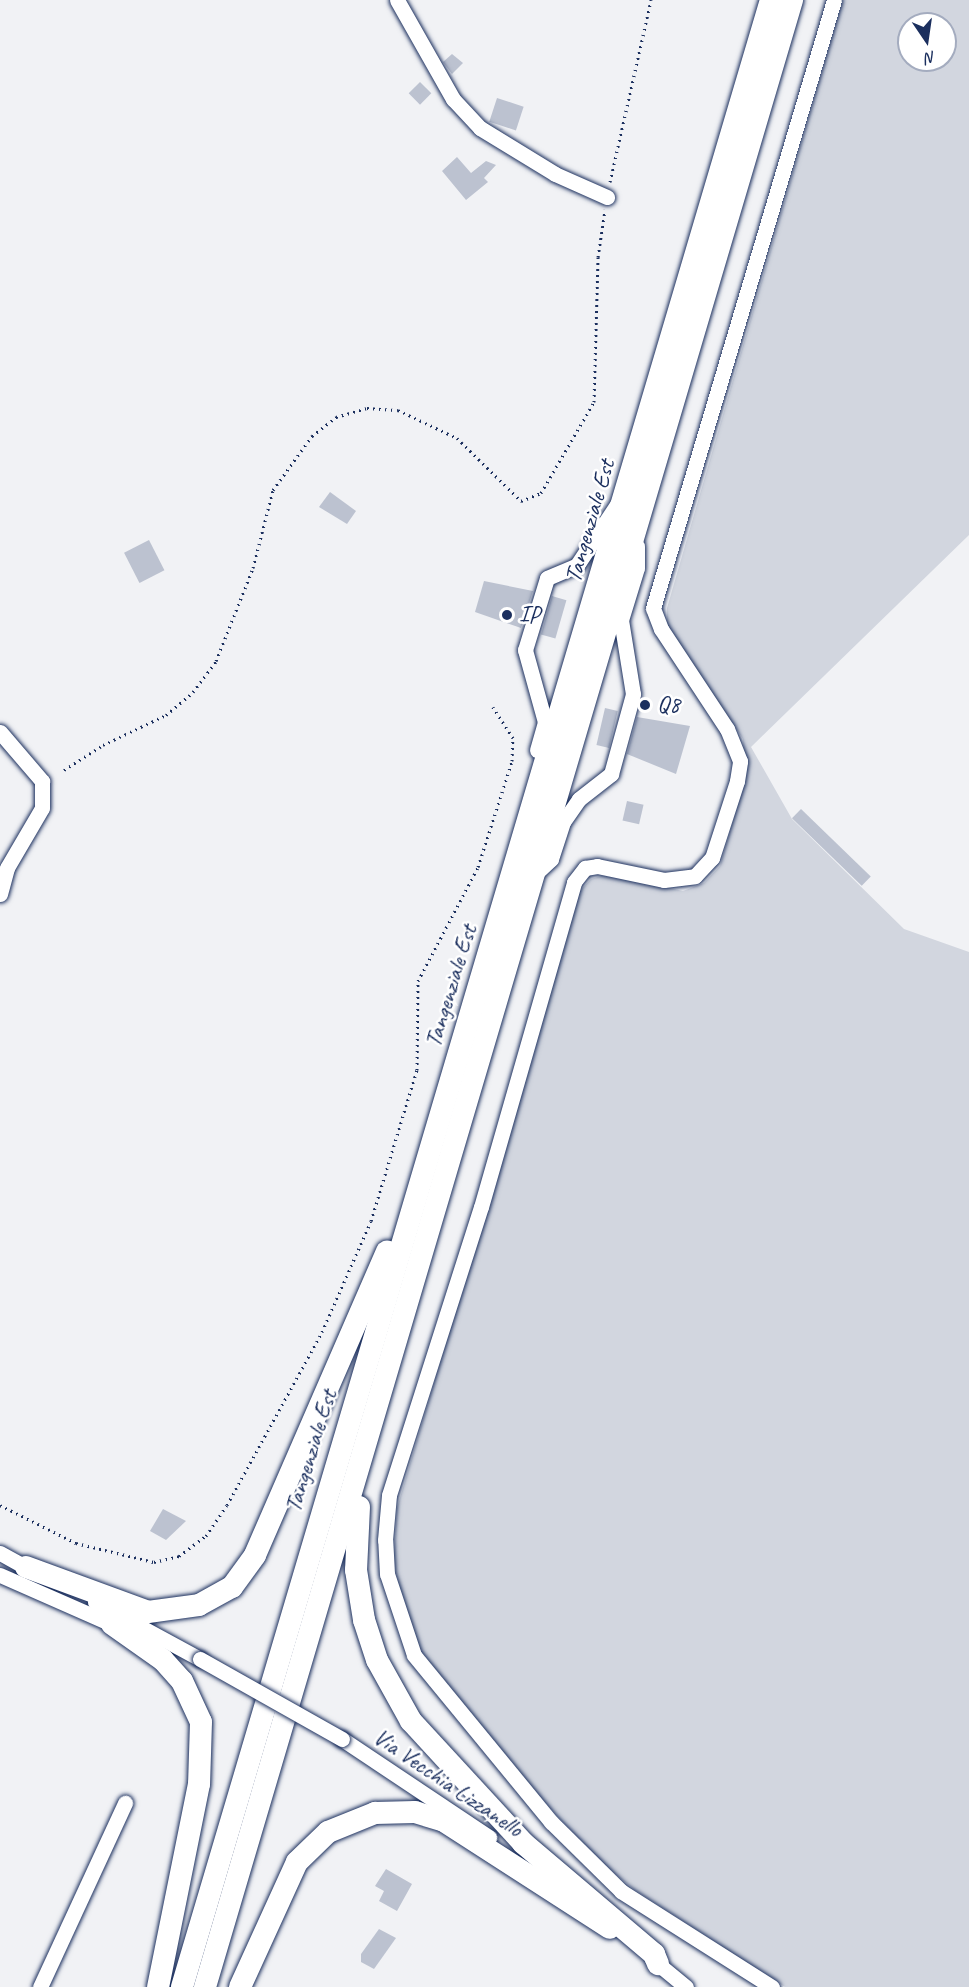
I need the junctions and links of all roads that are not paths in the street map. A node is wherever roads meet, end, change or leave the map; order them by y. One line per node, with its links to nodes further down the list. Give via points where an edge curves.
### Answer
1 (397, 0): 5 (street, via 453,99 480,128 555,174)
2 (771, 0): 6 (highway, Tangenziale Est, via 674,313)
3 (792, 0): 7 (highway, Tangenziale Est)
4 (834, 0): 28 (street, via 652,608 661,629 727,729 740,761 737,781 712,858 695,876 664,880 597,866 585,868 574,882 482,1207 389,1495 385,1540 387,1574 414,1655 551,1822 621,1891)
5 (607, 197)
6 (626, 493): 9 (highway, Tangenziale Est); 9 (street, via 606,515 596,543 577,565 547,578 525,650 545,722 525,794)
7 (637, 537): 10 (highway, Tangenziale Est); 10 (street, via 637,568 621,620 633,694 611,774 579,799 562,822 551,859)
8 (0, 732): 11 (street, via 42,781 42,808 7,868)
9 (525, 833): 12 (highway, Tangenziale Est)
10 (531, 878): 13 (highway, Tangenziale Est)
11 (0, 894)
12 (462, 1041): 15 (highway, via 448,1068 385,1256 245,1572 214,1599 183,1610 148,1612); 24 (highway, Tangenziale Est)
13 (408, 1309): 21 (highway, via 405,1348 357,1524 356,1570 368,1637 399,1702 430,1746 523,1844 654,1954); 25 (highway, Tangenziale Est)
14 (0, 1553): 15 (street, Via Vecchia Lizzanello)
15 (26, 1568): 18 (street, Via Vecchia Lizzanello)
16 (0, 1575): 17 (street, Via Vecchia Lizzanello)
17 (112, 1624): 18 (street, Via Vecchia Lizzanello); 23 (highway, via 182,1681 201,1722 199,1784)
18 (200, 1659): 20 (street, Via Vecchia Lizzanello, bridge, via 342,1739)
19 (125, 1803): 22 (street)
20 (610, 1928): 21 (street, Via Vecchia Lizzanello); 26 (highway, via 444,1821 415,1812 375,1813 328,1832 297,1862)
21 (658, 1964): 27 (street, Via Vecchia Lizzanello)
22 (40, 1987)
23 (158, 1987)
24 (182, 1987)
25 (205, 1987)
26 (240, 1987)
27 (687, 1987)
28 (772, 1987)

